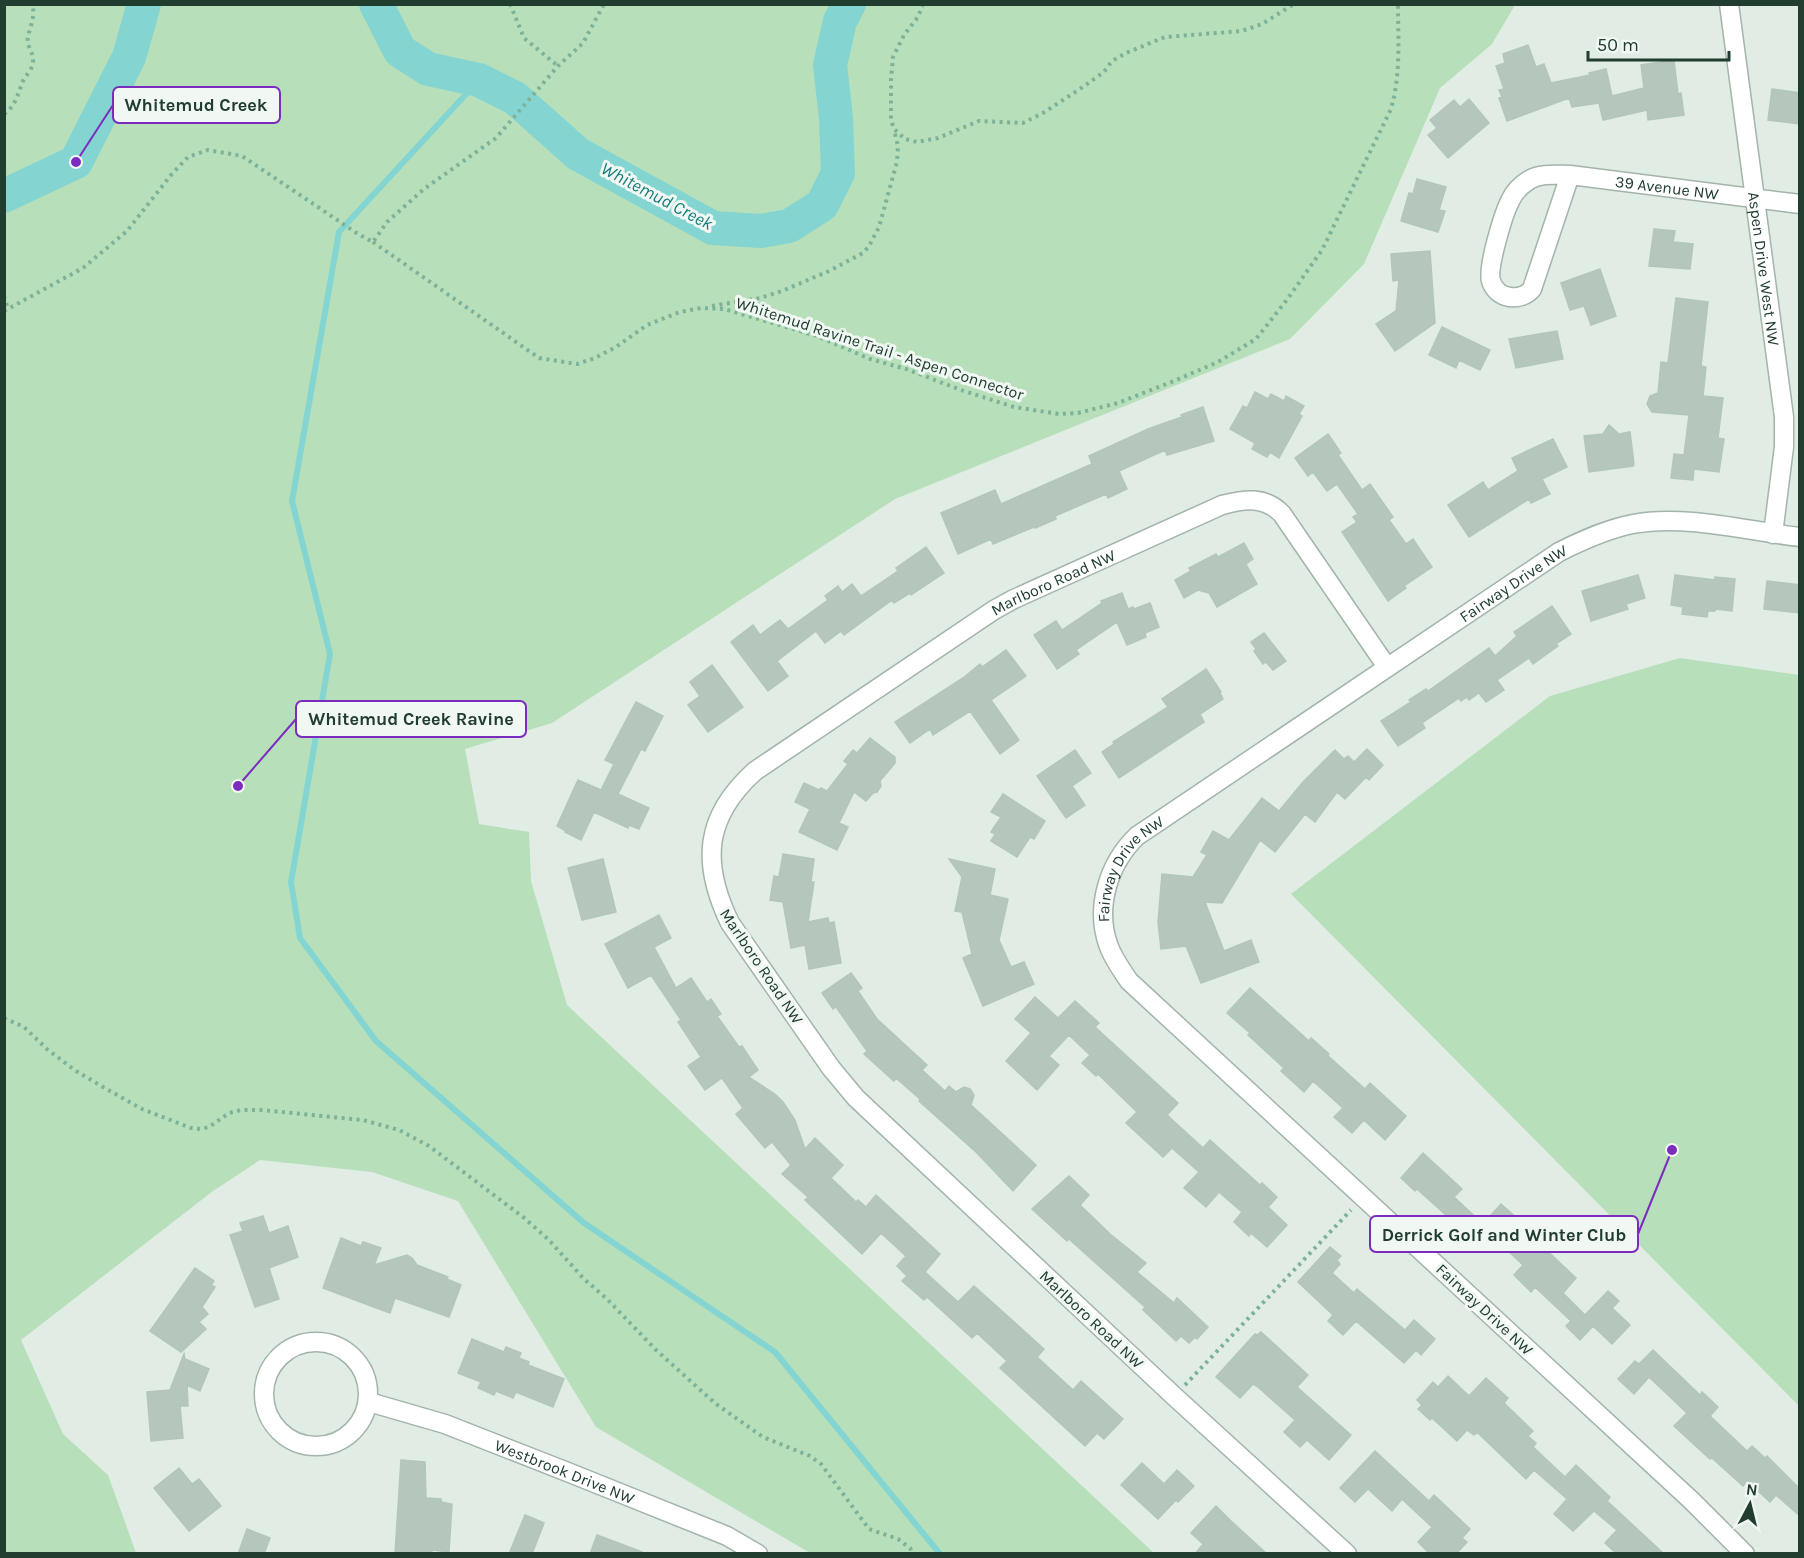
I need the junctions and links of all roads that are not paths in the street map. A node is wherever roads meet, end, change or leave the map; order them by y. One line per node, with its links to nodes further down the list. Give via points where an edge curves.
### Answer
1 (1729, 4): 3 (street, Aspen Drive West NW)
2 (1570, 175): 2 (street, 39 Avenue NW, via 1532,289 1516,298 1499,293 1490,280 1489,270 1511,200 1521,186 1535,177); 3 (street, 39 Avenue NW)
3 (1755, 199): 4 (street, 39 Avenue NW); 5 (street, Aspen Drive West NW, via 1784,417)
4 (1800, 204)
5 (1773, 534): 6 (street, Fairway Drive NW); 7 (street, Fairway Drive NW, via 1671,522 1635,524 1597,534 1559,552)
6 (1800, 537)
7 (1387, 667): 10 (street, Marlboro Road NW, via 1282,514 1266,502 1245,500 1222,505 994,610 755,771 722,810 711,851 720,904 730,923 856,1098); 11 (street, Fairway Drive NW, via 1128,845 1114,866 1105,897 1108,945 1129,981 1146,998)
8 (369, 1402): 8 (street, via 363,1368 351,1354 319,1341 301,1343 285,1351 265,1380 263,1397 276,1428 305,1446 339,1442 363,1419); 9 (street, Westbrook Drive NW, via 444,1424 570,1473 727,1536)
9 (758, 1554)
10 (1347, 1554)
11 (1745, 1554)

